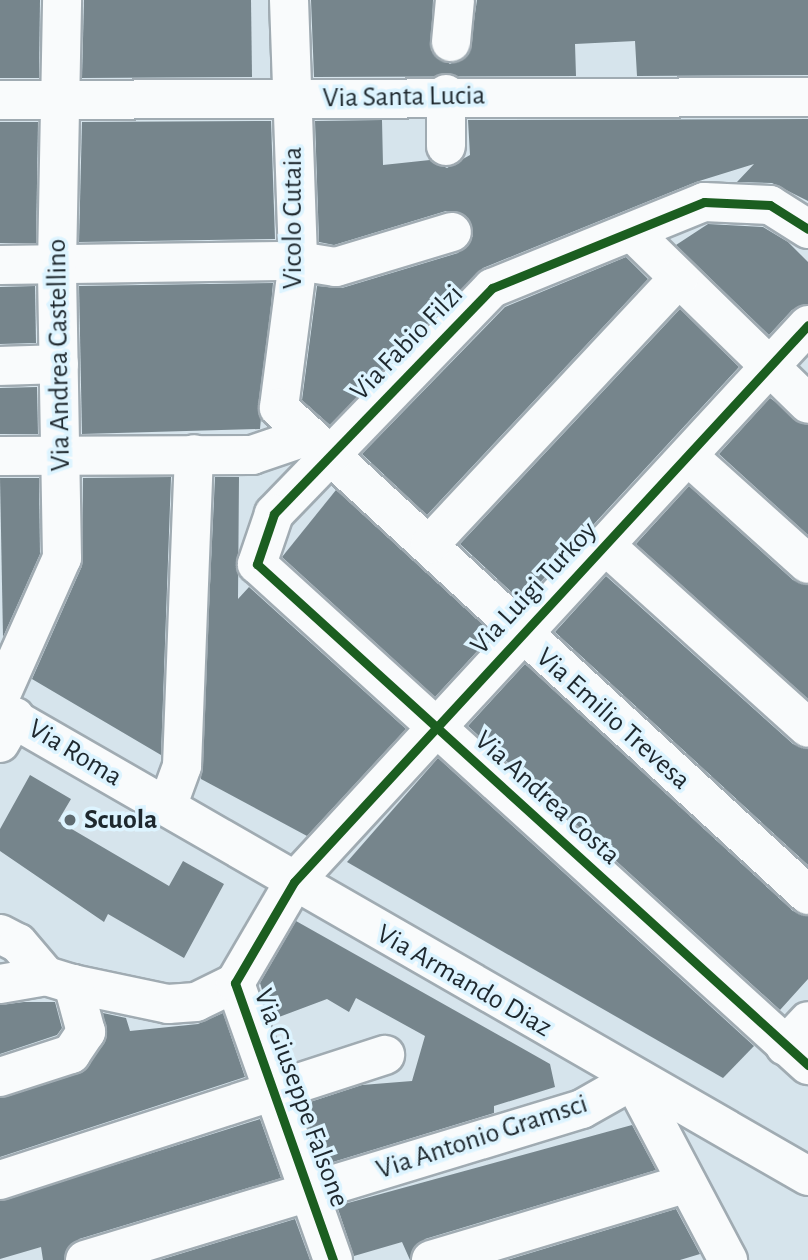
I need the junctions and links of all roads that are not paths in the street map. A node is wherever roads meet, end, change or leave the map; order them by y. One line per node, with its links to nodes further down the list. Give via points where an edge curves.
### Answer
1 (62, 0): 9 (street, Via Andrea Castellino)
2 (289, 0): 7 (street, Vicolo Cutaia)
3 (454, 0): 4 (street)
4 (451, 42)
5 (446, 94): 6 (street, Via Santa Lucia); 7 (street, Via Santa Lucia); 10 (street)
6 (808, 97)
7 (292, 99): 9 (street, Via Santa Lucia); 14 (street, Vicolo Cutaia)
8 (0, 100): 9 (street, Via Santa Lucia)
9 (61, 101): 16 (street, Via Andrea Castellino)
10 (446, 146)
11 (808, 229): 13 (street, Via Fabio Filzi, via 770,205 704,202)
12 (452, 232): 14 (street, via 336,267)
13 (634, 234): 17 (street); 23 (street, Via Fabio Filzi, via 492,288)
14 (298, 261): 16 (street); 23 (street, Vicolo Cutaia, via 279,408)
15 (0, 265): 16 (street)
16 (57, 265): 19 (street, Via Andrea Castellino)
17 (679, 278): 21 (street); 28 (street)
18 (808, 325): 21 (street, Via Luigi Turkoy)
19 (59, 364): 20 (street); 26 (street, Via Andrea Castellino)
20 (0, 366)
21 (769, 368): 22 (street); 27 (street, Via Luigi Turkoy)
22 (808, 404)
23 (316, 447): 24 (street, via 252,455); 28 (street, Via Emilio Trevesa); 30 (street, Via Fabio Filzi, via 274,514)
24 (194, 453): 26 (street); 36 (street, via 182,766)
25 (0, 456): 26 (street)
26 (60, 456): 33 (street, Via Andrea Castellino, via 62,558)
27 (688, 456): 29 (street, Via Luigi Turkoy); 31 (street)
28 (430, 544): 32 (street, Via Emilio Trevesa)
29 (605, 545): 32 (street, Via Luigi Turkoy); 35 (street)
30 (257, 564): 34 (street, Via Andrea Costa)
31 (808, 564)
32 (521, 636): 34 (street, Via Luigi Turkoy); 38 (street, Via Emilio Trevesa)
33 (4, 717): 36 (street, Via Roma)
34 (437, 728): 37 (street, Via Luigi Turkoy); 43 (street, Via Andrea Costa)
35 (808, 728)
36 (167, 807): 37 (street, Via Roma)
37 (294, 882): 41 (street, Via Giuseppe Falsone); 46 (street, Via Armando Diaz)
38 (808, 895)
39 (0, 934): 40 (street, via 18,943)
40 (60, 980): 41 (street, via 168,1004 196,1002); 42 (street); 45 (street, via 86,1032 71,1054)
41 (235, 983): 47 (street, Via Giuseppe Falsone)
42 (0, 984)
43 (800, 1044)
44 (385, 1055): 47 (street)
45 (0, 1077)
46 (633, 1080): 48 (street, Via Armando Diaz); 50 (street); 51 (street, Via Antonio Gramsci, via 582,1110)
47 (278, 1089): 49 (street); 51 (street, Via Giuseppe Falsone)
48 (808, 1176)
49 (0, 1180)
50 (687, 1183): 54 (street); 55 (street)
51 (312, 1191): 52 (street, Via Antonio Gramsci); 53 (street, Via Giuseppe Falsone)
52 (85, 1260)
53 (333, 1260)
54 (431, 1260)
55 (728, 1260)

